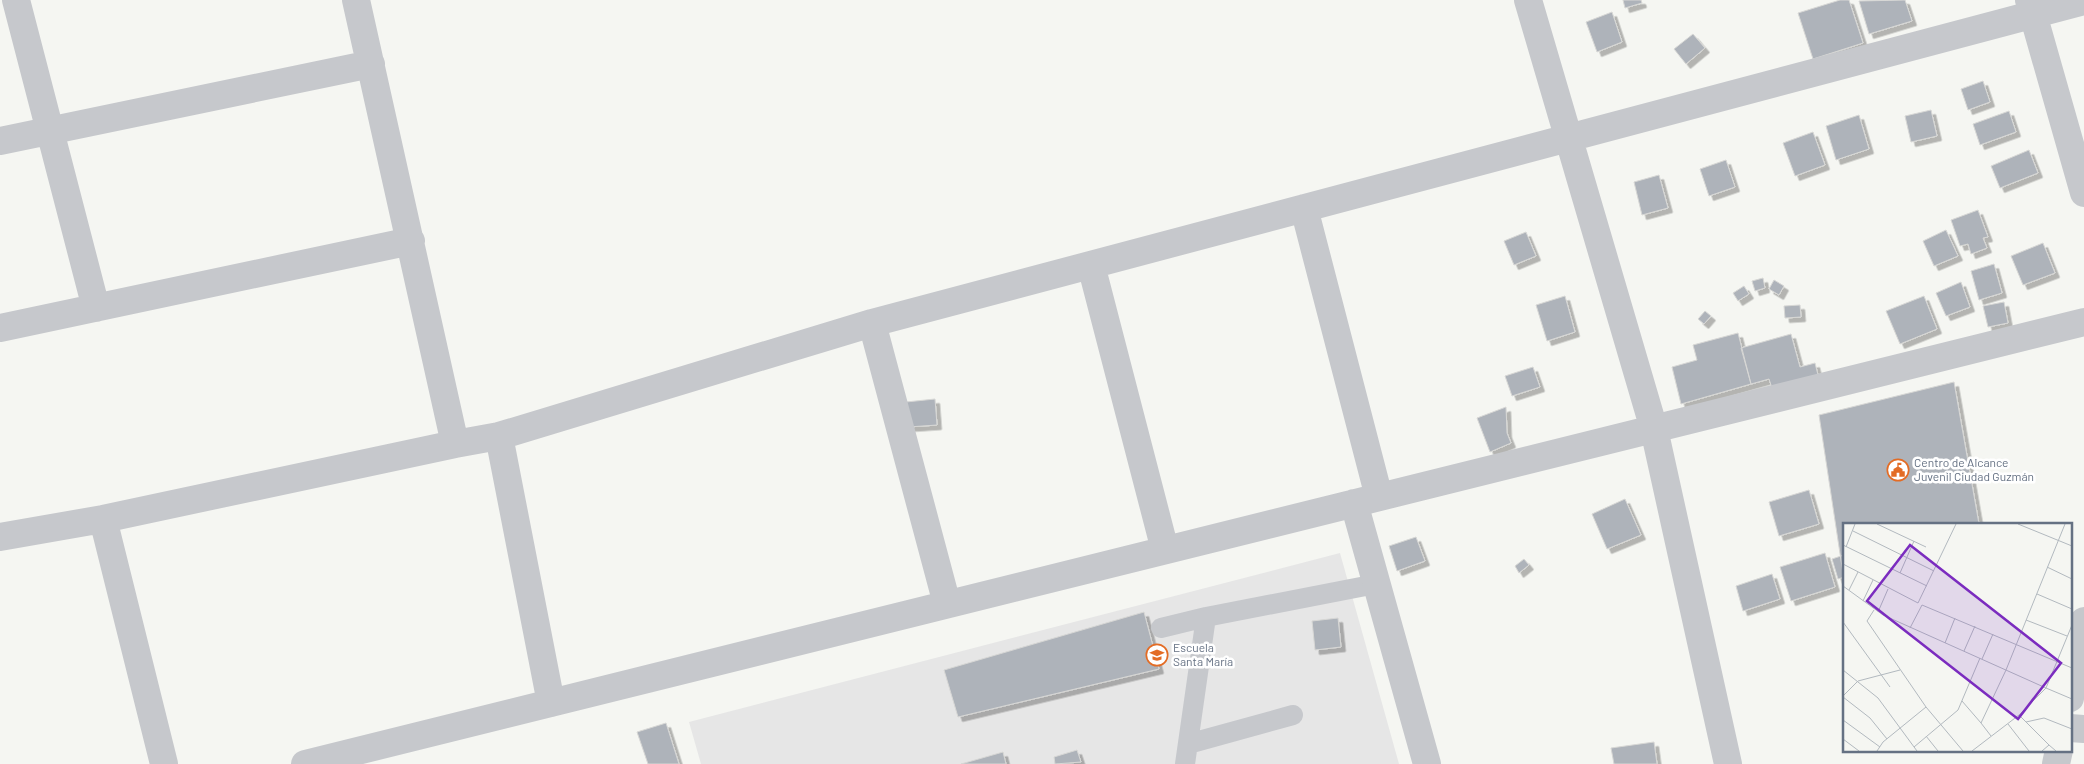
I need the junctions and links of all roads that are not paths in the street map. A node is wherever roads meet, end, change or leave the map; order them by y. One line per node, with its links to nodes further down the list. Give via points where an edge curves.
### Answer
1 (16, 0): 7 (street)
2 (356, 0): 6 (street)
3 (1528, 0): 8 (street)
4 (2084, 1): 5 (street)
5 (2031, 7): 8 (street); 10 (street)
6 (371, 64): 7 (street); 12 (street)
7 (50, 130): 9 (street); 14 (street)
8 (1569, 138): 11 (street); 18 (street)
9 (0, 141)
10 (2084, 193)
11 (1304, 208): 13 (street); 21 (street)
12 (411, 241): 14 (street); 20 (street)
13 (1092, 265): 16 (street); 24 (street)
14 (96, 308): 17 (street)
15 (2084, 322): 18 (street)
16 (872, 323): 19 (street); 26 (street)
17 (0, 328)
18 (1654, 429): 21 (street); 37 (street)
19 (498, 436): 20 (street); 31 (street)
20 (455, 444): 22 (street)
21 (1366, 500): 24 (street); 25 (street)
22 (103, 519): 23 (street); 34 (street)
23 (0, 536)
24 (1165, 550): 26 (street)
25 (1376, 584): 27 (lane); 36 (street)
26 (947, 604): 31 (street)
27 (1206, 617): 29 (lane); 33 (lane)
28 (2084, 621): 30 (street)
29 (1161, 628)
30 (2072, 687)
31 (551, 703): 35 (street)
32 (1293, 715): 33 (lane)
33 (1187, 754)
34 (164, 764)
35 (305, 764)
36 (1427, 764)
37 (1728, 764)

